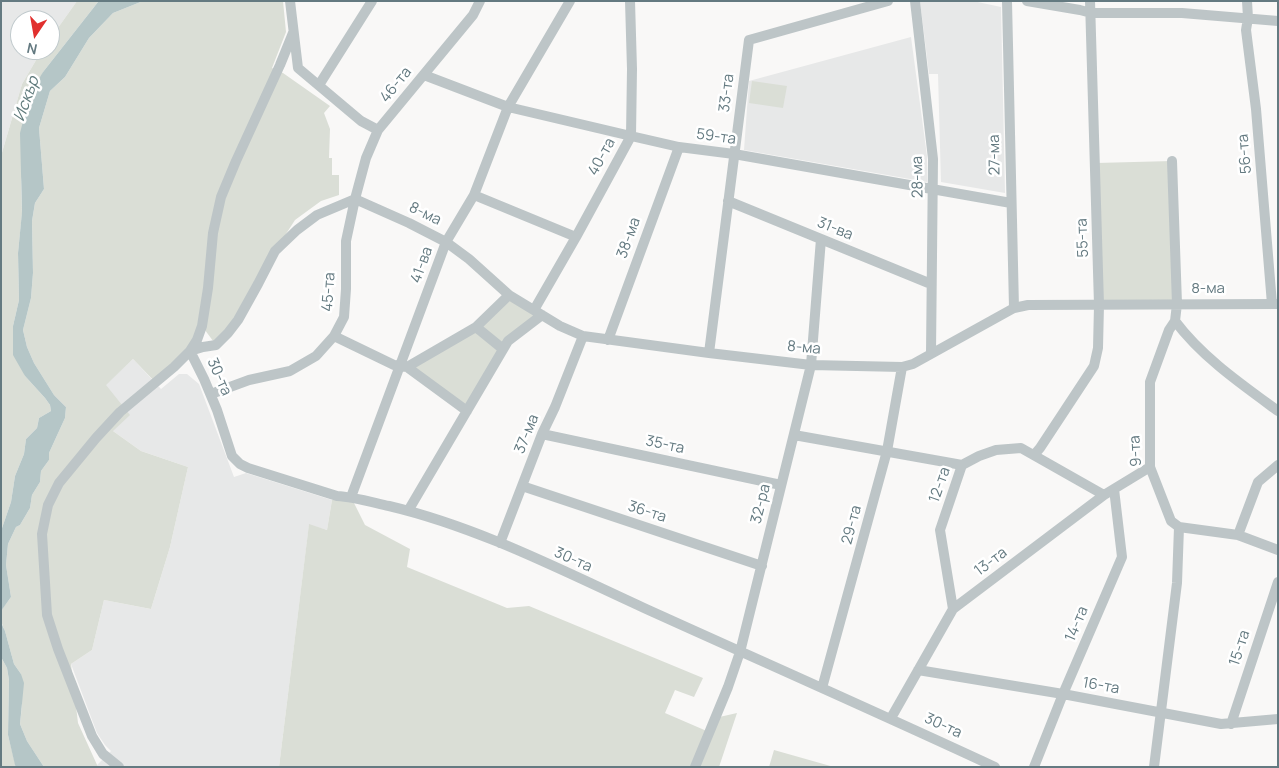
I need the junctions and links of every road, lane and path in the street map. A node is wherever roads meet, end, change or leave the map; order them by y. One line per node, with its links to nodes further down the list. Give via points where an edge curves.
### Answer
1 (290, 1): 15 (street)
2 (372, 1): 19 (street)
3 (480, 1): 18 (street, 46-та, via 473,15)
4 (570, 1): 20 (street, 41-ва)
5 (630, 1): 22 (street, 40-та)
6 (888, 1): 24 (street, 33-та, via 749,40)
7 (915, 1): 26 (street, 28-ма, via 930,127)
8 (1007, 1): 30 (street, 27-ма)
9 (1027, 1): 12 (street)
10 (1090, 1): 12 (street, 55-та)
11 (1247, 1): 13 (street, 56-та)
12 (1091, 13): 13 (street, via 1182,13); 38 (street, 55-та)
13 (1248, 18): 14 (street); 37 (street, 56-та, via 1246,30)
14 (1278, 21)
15 (293, 33): 16 (street); 17 (street)
16 (280, 65): 17 (street); 47 (street, via 221,197 213,233 202,326)
17 (298, 68): 19 (street)
18 (424, 74): 20 (street, 59-та); 21 (street, 46-та)
19 (319, 85): 21 (street, via 361,121)
20 (508, 107): 22 (street, 59-та); 27 (street, 41-ва)
21 (378, 130): 28 (street, 46-та, via 366,158)
22 (631, 136): 23 (street, 59-та); 31 (street, 40-та)
23 (679, 146): 24 (street, 59-та); 45 (street, 38-ма)
24 (734, 154): 26 (street, 59-та); 29 (street, 33-та)
25 (1172, 161): 36 (street, 9-та)
26 (933, 188): 30 (street, 59-та); 34 (street, 28-ма)
27 (474, 195): 31 (street); 33 (street, 41-ва)
28 (355, 199): 33 (street, 8-ма); 43 (street, 45-та, via 346,241 344,317); 47 (street, via 317,215 297,230 274,252 228,333 216,345)
29 (728, 201): 32 (street, 31-ва); 48 (street, 33-та)
30 (1012, 203): 39 (street, 27-ма)
31 (576, 237): 40 (street, 40-та)
32 (821, 239): 34 (street, 31-ва); 50 (street, 32-ра)
33 (446, 242): 35 (street, 8-ма); 51 (street, 41-ва)
34 (931, 284): 49 (street, 28-ма)
35 (509, 295): 40 (street, 8-ма); 42 (street)
36 (1177, 304): 37 (street, 8-ма); 38 (street, 8-ма); 41 (street, 9-та)
37 (1275, 304)
38 (1099, 305): 39 (street, 8-ма, via 1028,305); 59 (street, 55-та, via 1098,348 1094,366)
39 (1014, 308): 49 (street, 8-ма)
40 (538, 313): 44 (street, 8-ма); 46 (street, 40-та, via 508,341)
41 (1175, 321): 55 (street, via 1216,364); 62 (street, 9-та, via 1168,330 1150,382)
42 (476, 327): 46 (street); 51 (street)
43 (334, 336): 51 (street); 53 (street, 45-та, via 316,356 290,370)
44 (583, 336): 45 (street, 8-ма); 56 (street, 37-ма)
45 (608, 340): 48 (street, 8-ма)
46 (503, 350): 54 (street, 40-та)
47 (190, 351): 53 (street, 30-та); 84 (street, via 120,412 59,483 48,505 42,534 47,616 52,632 92,736 103,754)
48 (709, 353): 50 (street, 8-ма)
49 (931, 354): 52 (street, 8-ма)
50 (811, 365): 52 (street, 8-ма); 57 (street, 32-ра)
51 (404, 367): 54 (street); 67 (street, 41-ва)
52 (902, 367): 58 (street, 29-та)
53 (211, 394): 67 (street, 30-та, via 232,456 240,464 337,496)
54 (467, 410): 68 (street, 40-та)
55 (1278, 411)
56 (542, 434): 63 (street, 37-ма); 64 (street, 35-та)
57 (794, 435): 58 (street); 64 (street, 32-ра)
58 (888, 451): 60 (street); 78 (street, 29-та)
59 (1037, 452): 60 (street, 12-та, via 1021,448 996,450); 66 (street)
60 (962, 465): 75 (street, 12-та, via 940,530)
61 (1278, 465): 70 (street, via 1258,482)
62 (1150, 467): 65 (street, 13-та); 69 (street, 9-та, via 1171,520)
63 (522, 486): 71 (street, 37-ма); 73 (street, 36-та)
64 (781, 486): 73 (street, 32-ра)
65 (1114, 489): 66 (street, 13-та); 79 (street, 14-та, via 1122,557)
66 (1104, 495): 75 (street, 13-та)
67 (351, 497): 68 (street, 30-та)
68 (408, 511): 71 (street, 30-та)
69 (1179, 527): 70 (street); 80 (street, via 1177,584)
70 (1238, 535): 72 (street)
71 (500, 543): 76 (street, 30-та)
72 (1278, 550)
73 (762, 566): 76 (street, 32-ра)
74 (1278, 582): 83 (street, 15-та)
75 (953, 609): 77 (street, 13-та)
76 (740, 652): 78 (street, 30-та); 85 (street, 32-ра)
77 (918, 670): 79 (street, 16-та); 81 (street, 13-та)
78 (822, 688): 81 (street, 30-та)
79 (1063, 694): 80 (street, 16-та); 87 (street, 14-та)
80 (1161, 712): 83 (street, 16-та); 88 (street)
81 (891, 718): 86 (street, 30-та)
82 (1278, 719): 83 (street, 16-та)
83 (1232, 724)
84 (119, 767)
85 (695, 767)
86 (996, 767)
87 (1034, 767)
88 (1154, 767)

